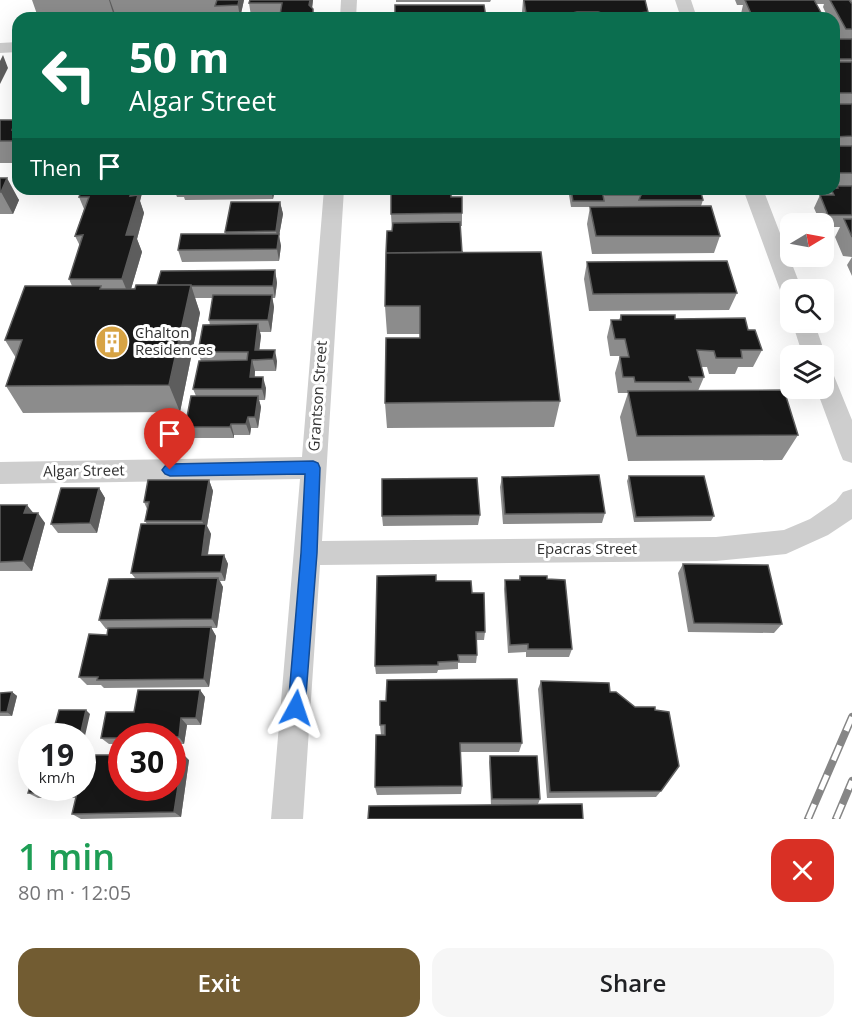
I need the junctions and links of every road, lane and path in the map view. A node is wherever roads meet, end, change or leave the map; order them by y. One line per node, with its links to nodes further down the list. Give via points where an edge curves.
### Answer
1 (334, 195): 6 (street, Grantson Street)
2 (755, 195): 3 (street)
3 (787, 279)
4 (832, 399): 5 (street)
5 (852, 453)
6 (313, 468): 7 (street, Algar Street); 9 (street, Grantson Street)
7 (0, 473)
8 (852, 500): 9 (street, Epacras Street, via 819,526 786,542 716,549)
9 (309, 553): 10 (street, Grantson Street)
10 (287, 819)

